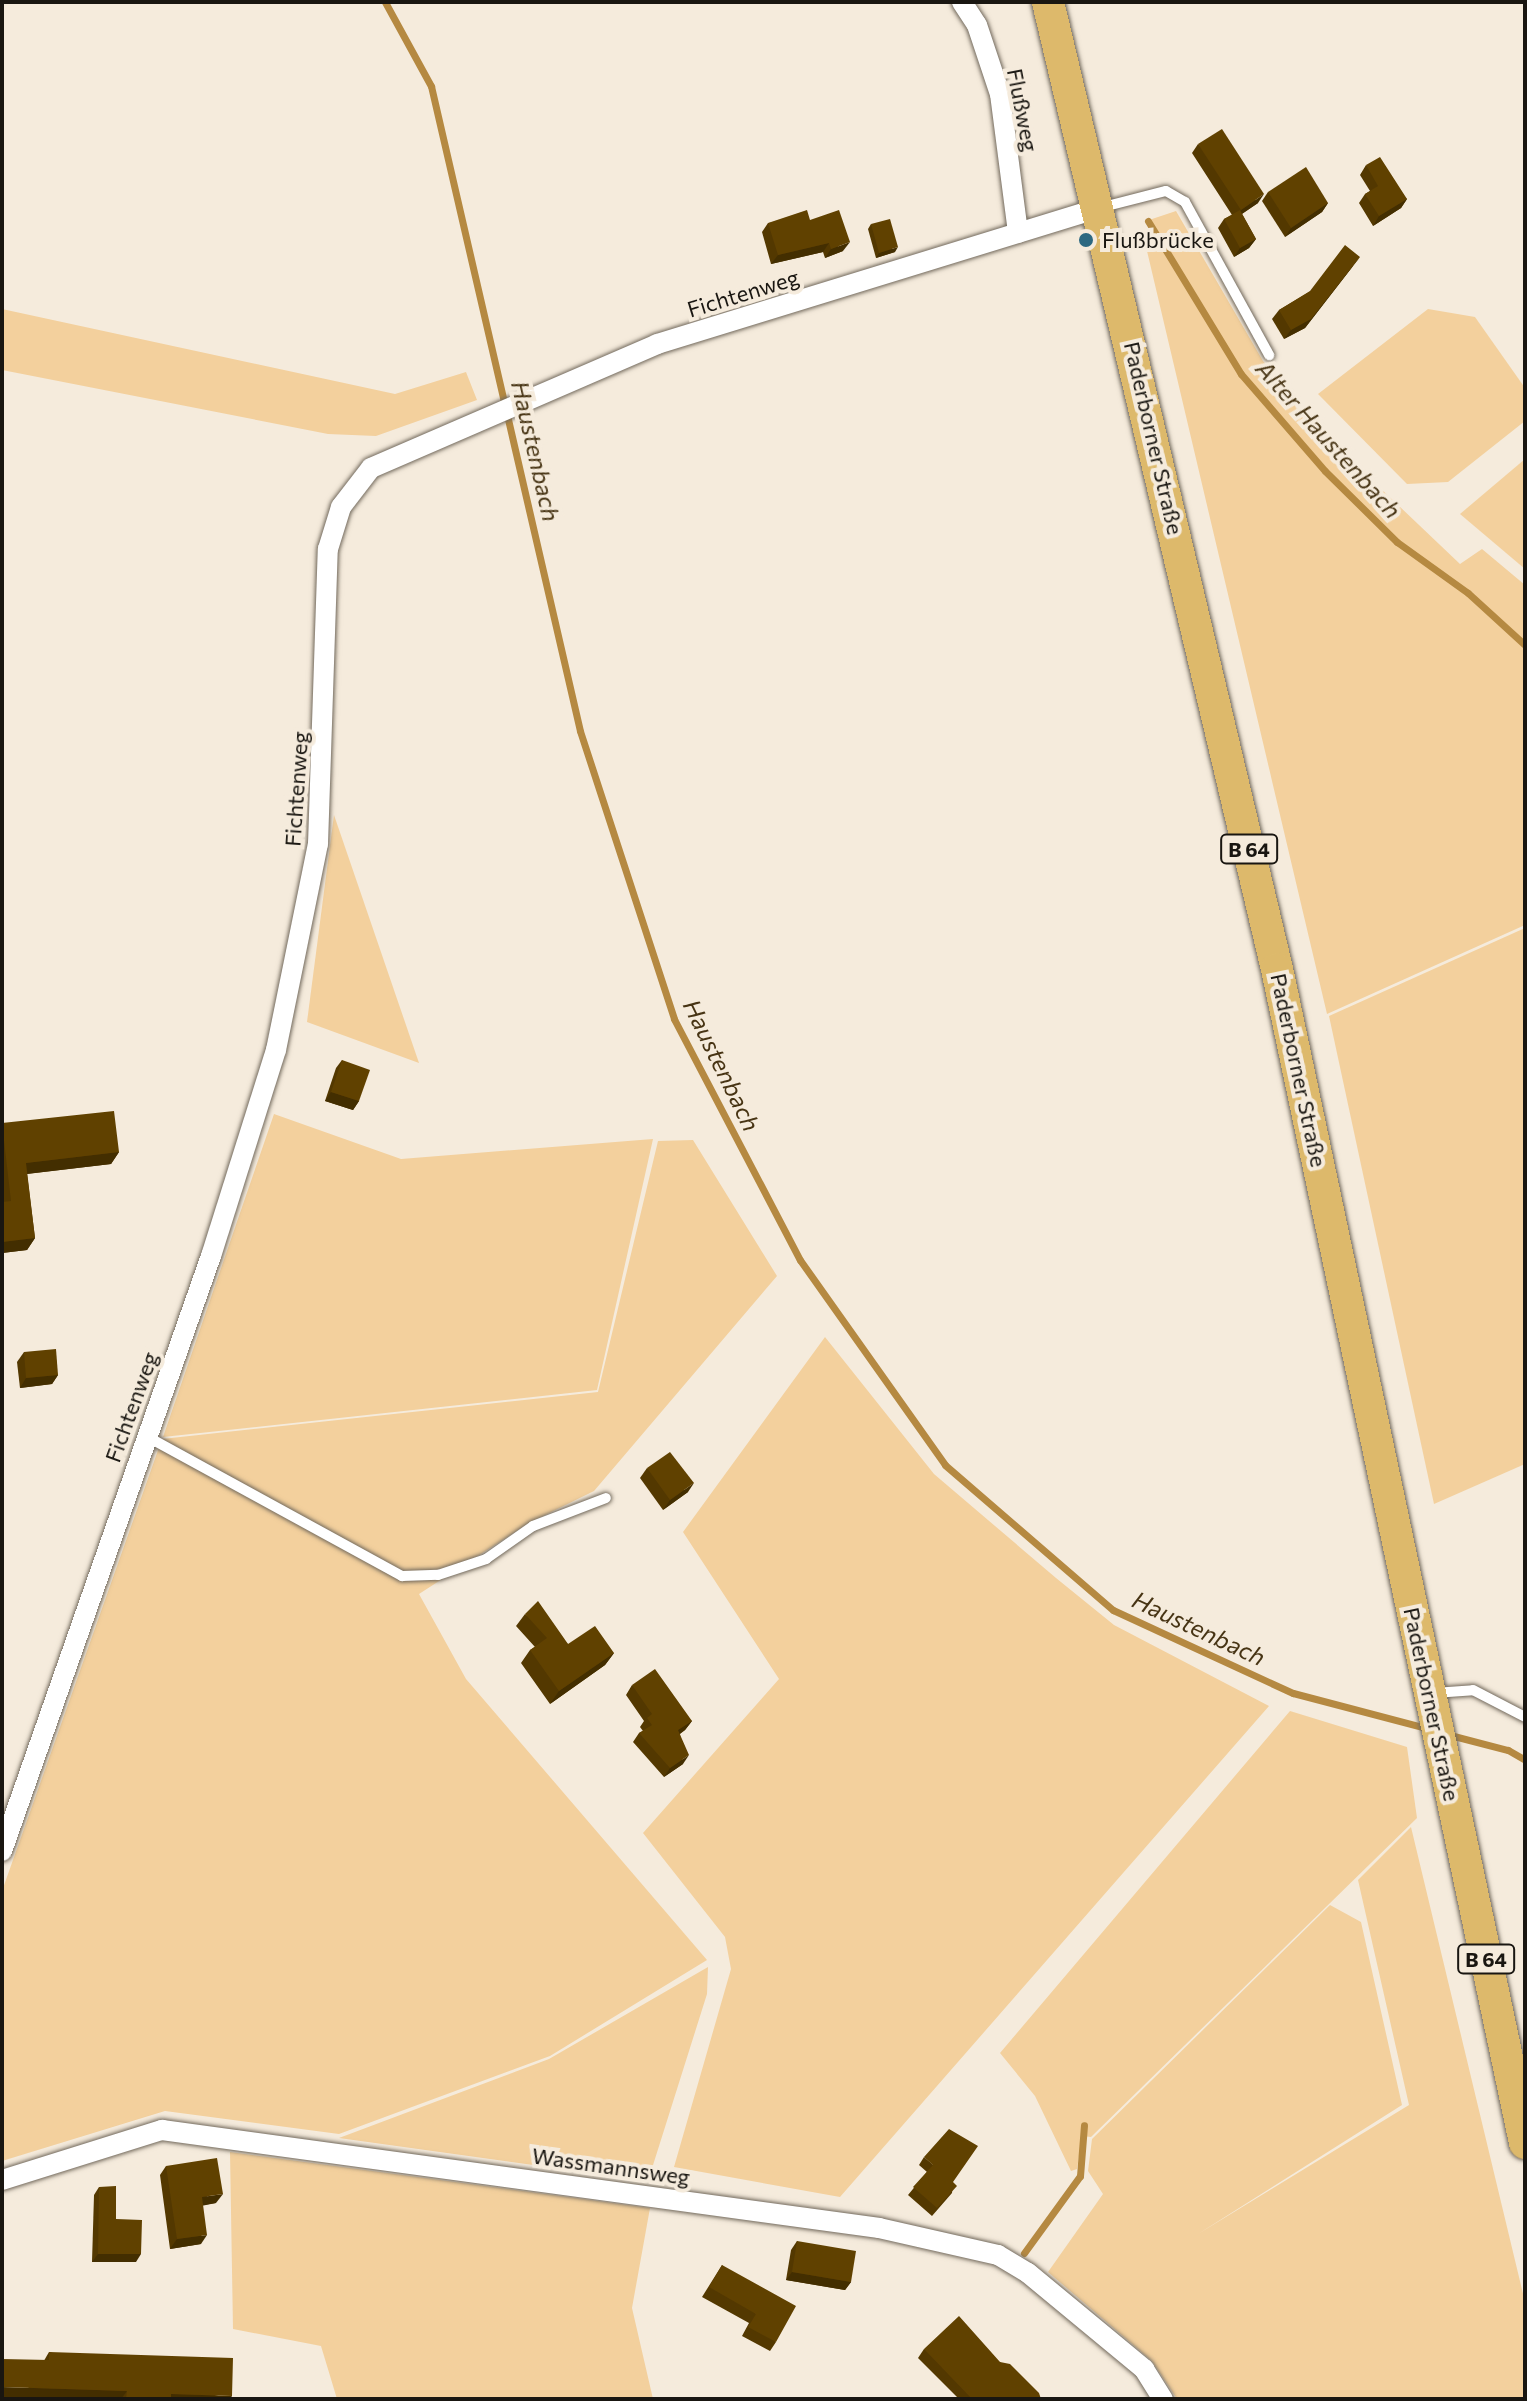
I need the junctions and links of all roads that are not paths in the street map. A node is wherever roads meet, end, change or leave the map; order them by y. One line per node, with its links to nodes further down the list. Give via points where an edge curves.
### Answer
1 (962, 2): 4 (street, Flußweg, via 977,25 1000,94)
2 (1048, 2): 3 (main road, Paderborner Straße / B 64)
3 (1099, 208): 4 (street, Fichtenweg); 5 (lane, via 1166,191 1185,202); 8 (main road, Paderborner Straße / B 64, via 1277,969)
4 (1018, 233): 6 (street, Fichtenweg, via 657,344 371,468 341,507 328,549 318,844 276,1050)
5 (1269, 355)
6 (146, 1436): 7 (lane, via 402,1576 438,1575 486,1559 533,1526); 10 (street, Fichtenweg)
7 (606, 1498)
8 (1431, 1697): 9 (lane, via 1473,1690); 11 (main road, Paderborner Straße / B 64)
9 (1525, 1717)
10 (2, 1851)
11 (1525, 2143)
12 (2, 2180): 13 (street, Wassmannsweg, via 162,2130 879,2228 998,2255 1028,2273 1144,2369)
13 (1163, 2399)

